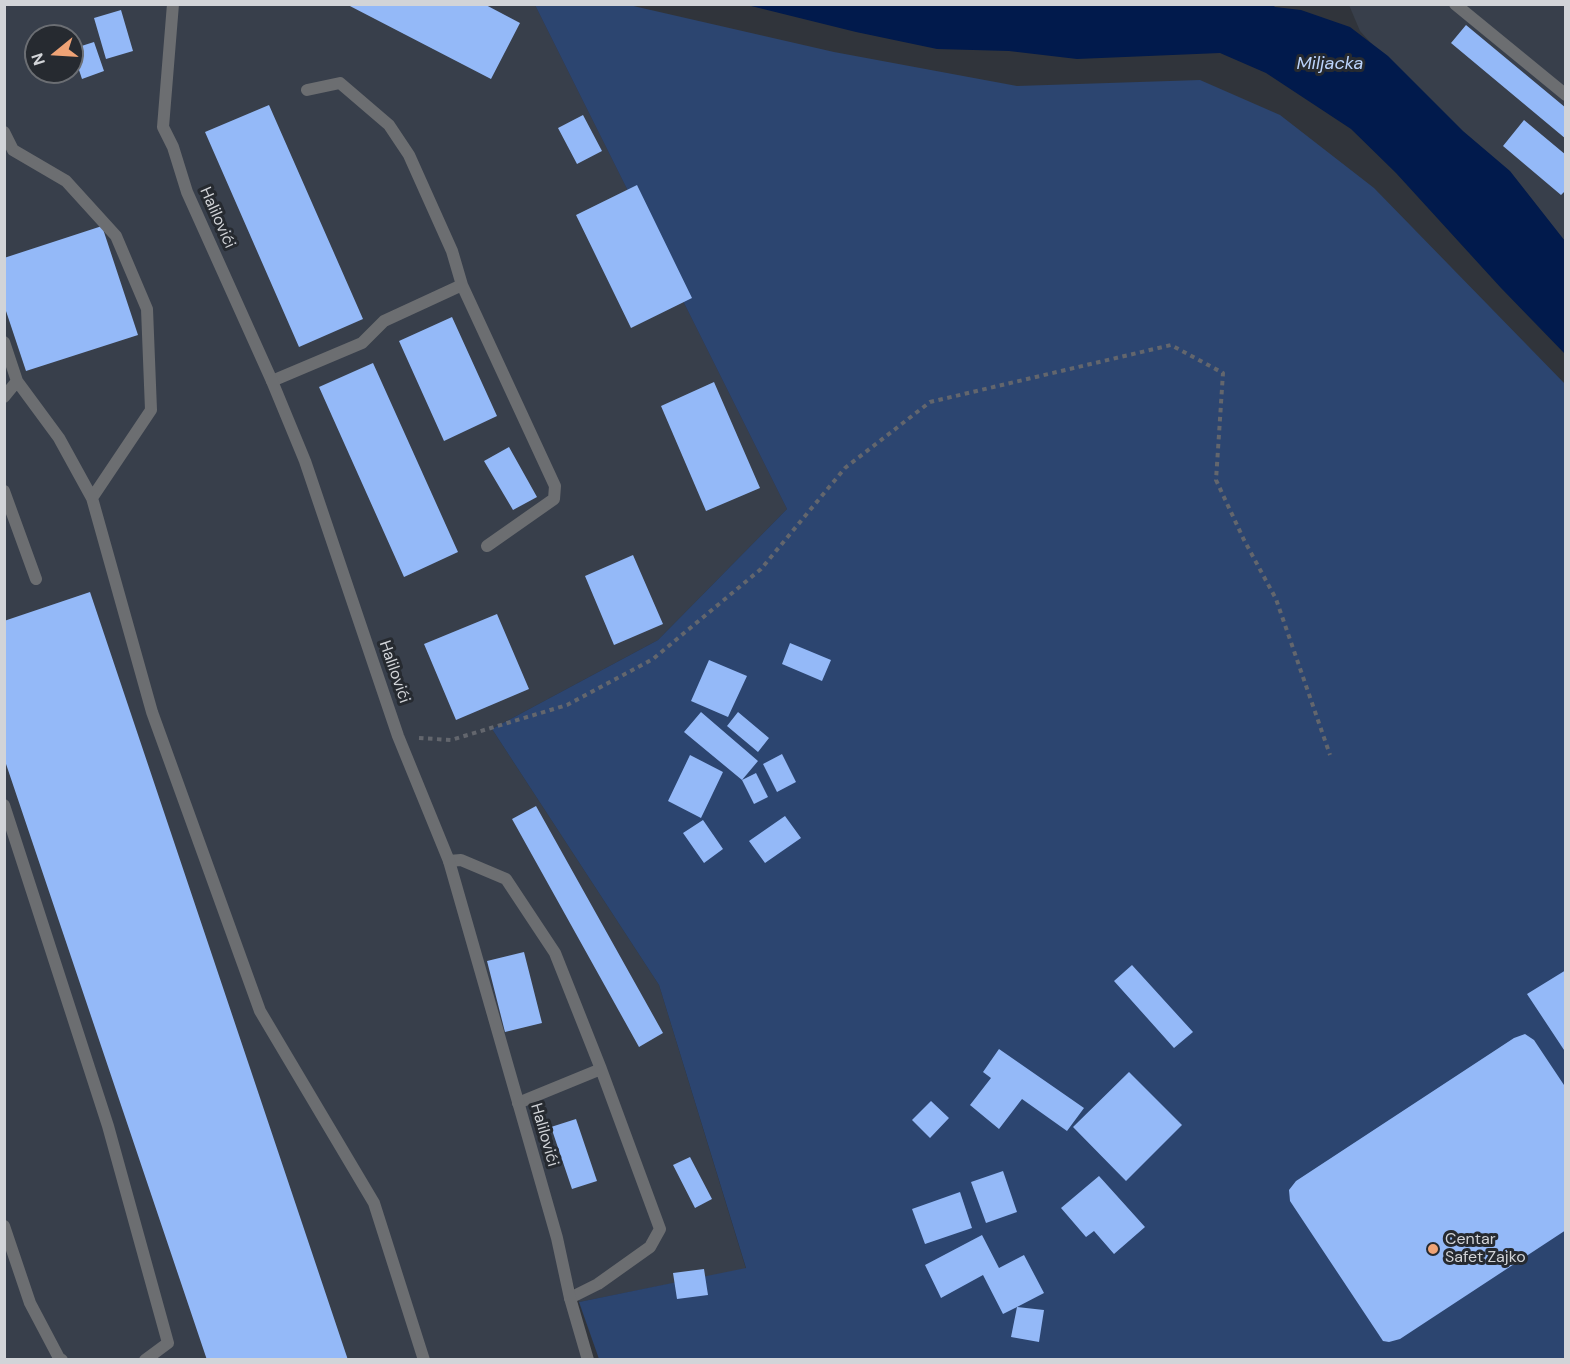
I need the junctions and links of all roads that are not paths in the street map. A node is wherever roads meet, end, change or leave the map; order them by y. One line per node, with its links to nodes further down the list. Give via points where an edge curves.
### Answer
1 (173, 4): 10 (street, Halilovići, via 164,127 187,192)
2 (1455, 4): 4 (street)
3 (307, 90): 7 (street, via 340,83 389,125 418,176 452,251)
4 (1566, 94)
5 (4, 132): 6 (street)
6 (9, 154): 13 (street, via 66,182 116,236 147,309 151,410)
7 (462, 285): 10 (street, via 384,321 362,343); 14 (street, via 555,486 554,499)
8 (4, 342): 9 (street)
9 (17, 381): 11 (street); 13 (street, via 59,438)
10 (272, 381): 17 (street, Halilovići, via 305,461 398,736)
11 (4, 397)
12 (4, 491): 15 (street)
13 (92, 498): 24 (street, via 152,712 260,1011 374,1203)
14 (487, 546)
15 (36, 579)
16 (4, 805): 23 (street, via 108,1126 168,1343)
17 (449, 861): 18 (street, via 462,860 506,879 555,953); 19 (street, Halilovići)
18 (601, 1069): 19 (street); 21 (street, via 660,1229 650,1247 598,1284)
19 (518, 1103): 21 (street, Halilovići)
20 (4, 1226): 22 (street, via 30,1303)
21 (570, 1298): 25 (street, Halilovići)
22 (62, 1359)
23 (145, 1359)
24 (424, 1359)
25 (588, 1359)

